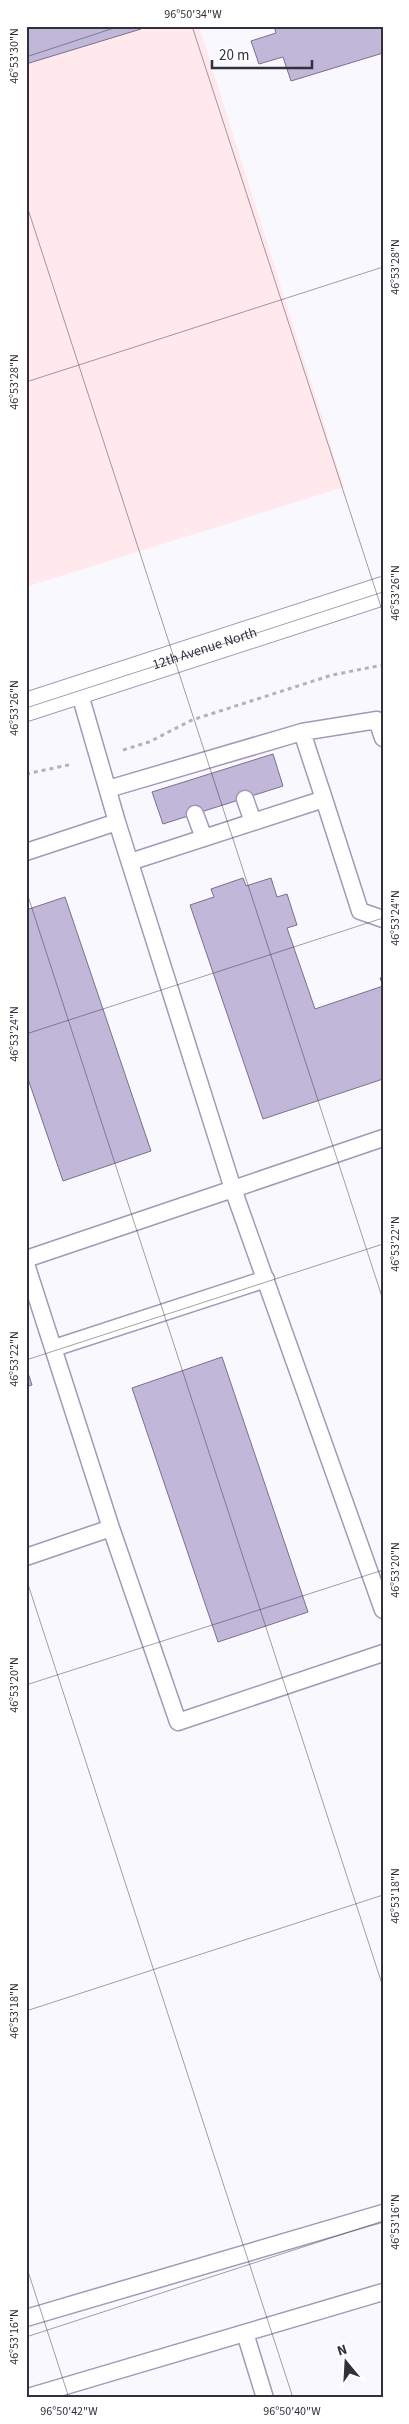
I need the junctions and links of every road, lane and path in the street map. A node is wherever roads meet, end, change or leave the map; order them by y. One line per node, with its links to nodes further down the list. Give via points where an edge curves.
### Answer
1 (383, 591): 3 (main road, 12th Avenue North)
2 (383, 665): 7 (path, via 323,678 192,720 149,742)
3 (79, 691): 4 (main road, 12th Avenue North); 7 (lane)
4 (26, 707)
5 (302, 732): 6 (lane, via 377,720); 9 (lane, via 183,775); 11 (lane)
6 (383, 738)
7 (98, 757): 8 (path); 9 (lane)
8 (26, 774)
9 (108, 789): 13 (lane)
10 (245, 799): 14 (lane)
11 (324, 799): 14 (lane); 18 (lane, via 360,911)
12 (195, 814): 15 (lane)
13 (117, 822): 16 (lane); 17 (lane)
14 (253, 822): 15 (lane)
15 (204, 838): 17 (lane)
16 (26, 852)
17 (130, 862): 20 (lane)
18 (383, 918)
19 (383, 1138): 20 (lane)
20 (233, 1189): 21 (lane); 23 (lane)
21 (26, 1259)
22 (26, 1264): 24 (lane)
23 (266, 1279): 24 (lane); 27 (lane)
24 (54, 1348): 25 (lane)
25 (111, 1528): 26 (lane); 28 (lane, via 178,1722)
26 (26, 1557)
27 (383, 1610)
28 (383, 1653)
29 (383, 2213): 31 (lane)
30 (383, 2292): 32 (lane)
31 (26, 2318)
32 (245, 2333): 33 (lane); 34 (lane)
33 (28, 2397)
34 (265, 2398)

